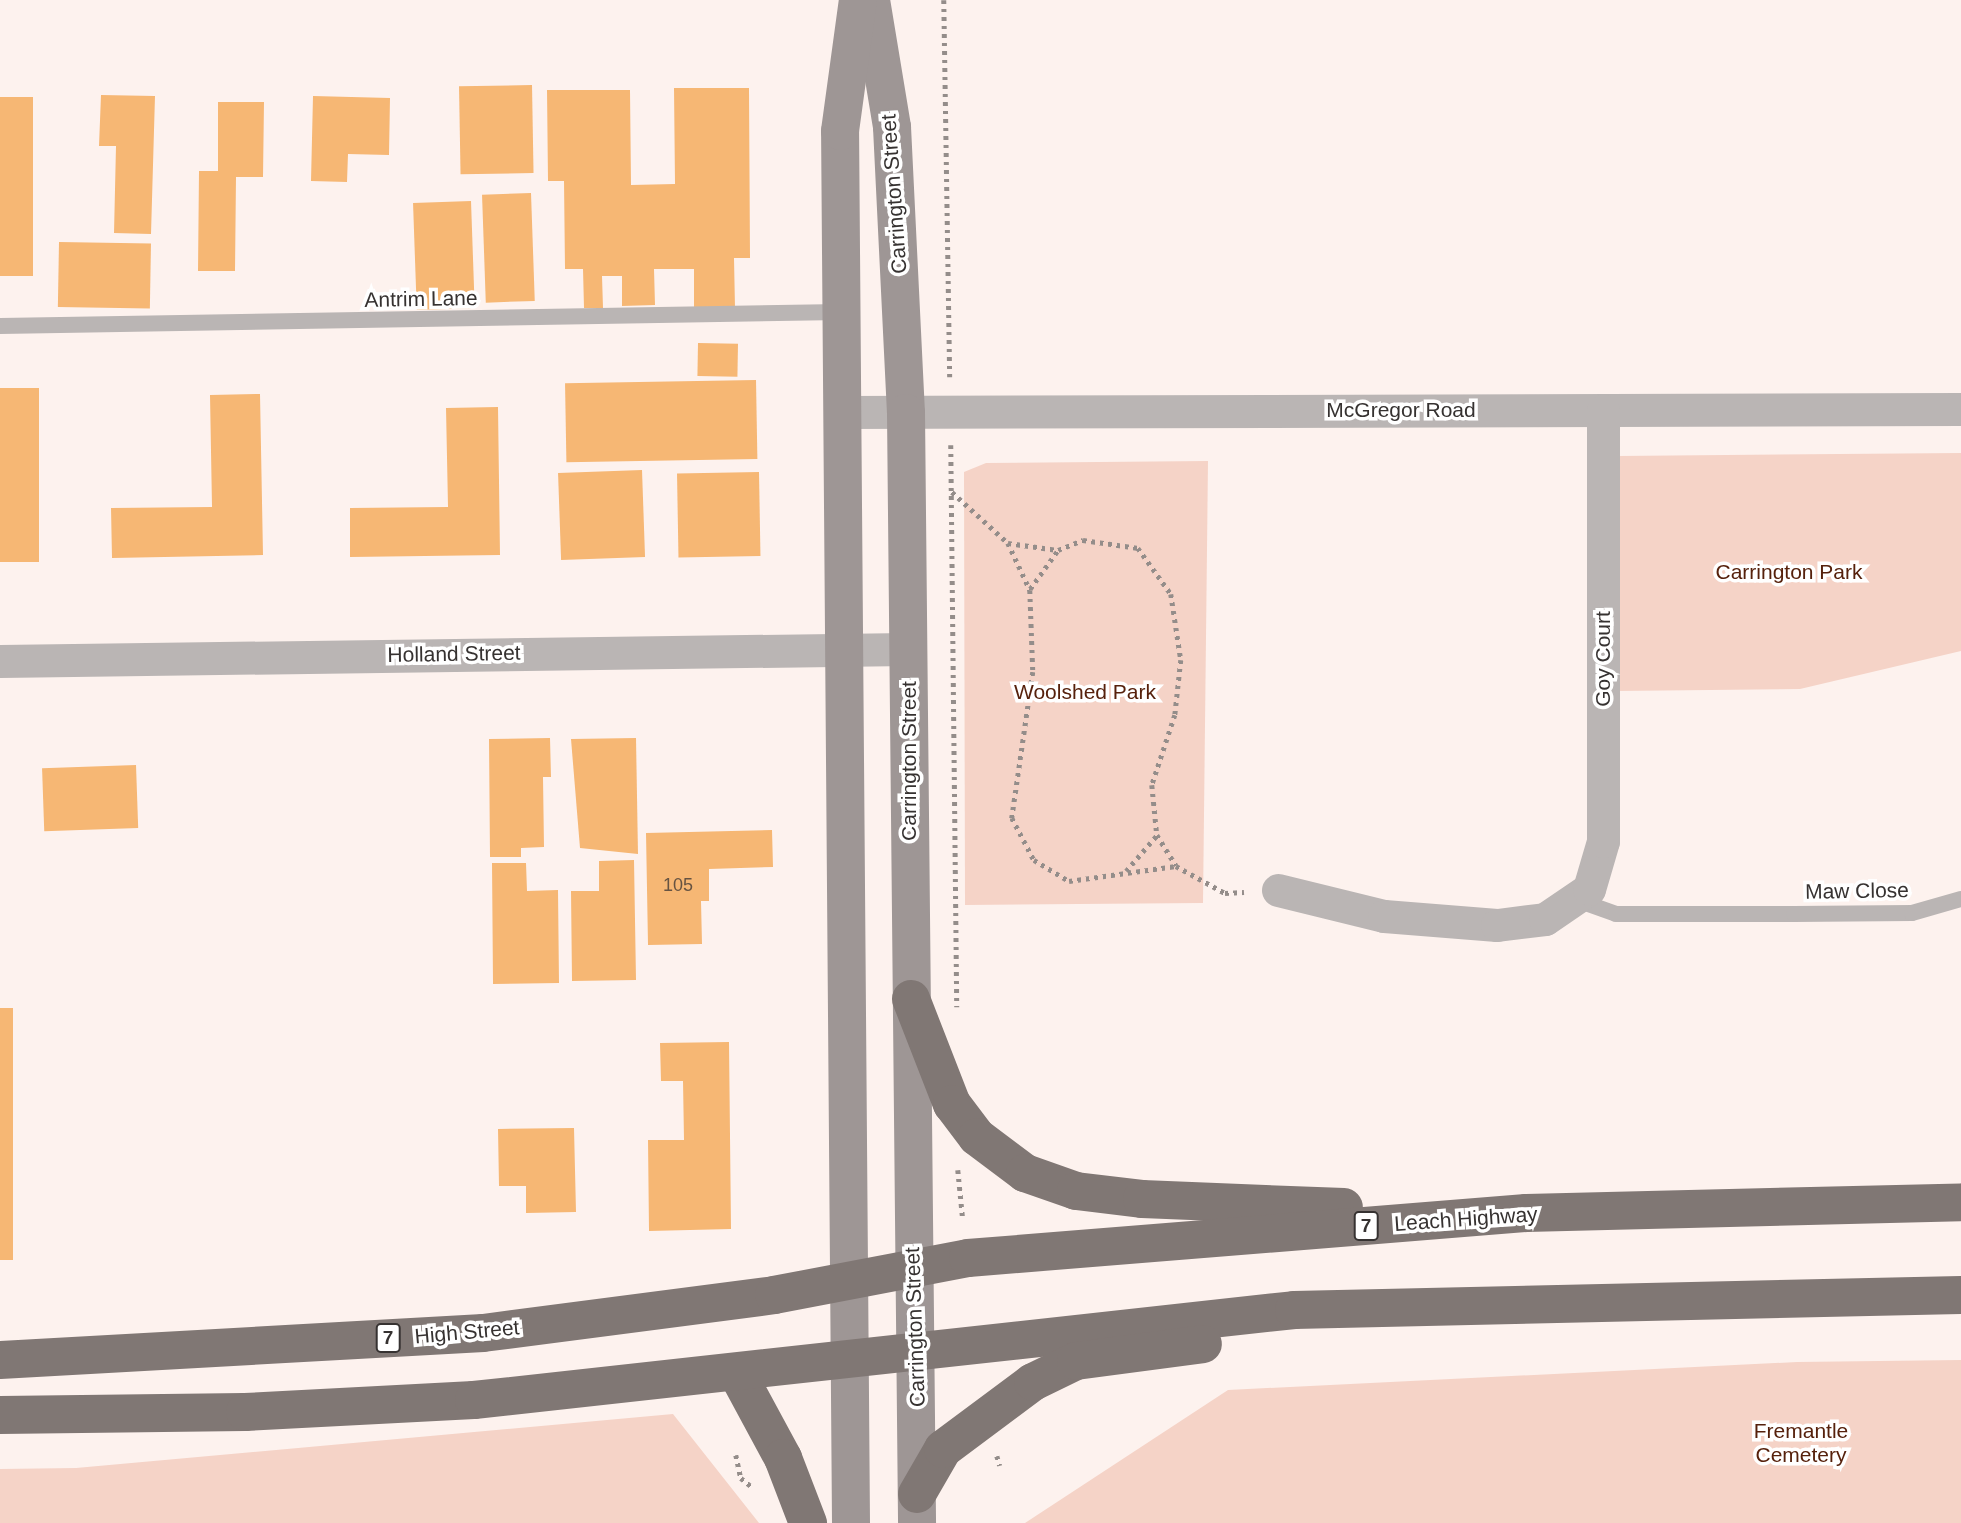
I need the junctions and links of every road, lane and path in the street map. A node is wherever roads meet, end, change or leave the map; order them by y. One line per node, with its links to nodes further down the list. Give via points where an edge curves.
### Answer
1 (858, 0): 4 (main road, via 840,131)
2 (871, 0): 10 (main road, Carrington Street, via 892,127)
3 (944, 0): 9 (path)
4 (843, 312): 5 (lane, Antrim Lane); 8 (main road)
5 (0, 326)
6 (1961, 409): 7 (street, McGregor Road)
7 (1603, 411): 9 (street, McGregor Road); 23 (street, Goy Court, via 1603,841 1589,889)
8 (842, 412): 10 (street, McGregor Road); 15 (main road)
9 (951, 412): 10 (street, McGregor Road); 11 (path)
10 (906, 413): 16 (main road, Carrington Street)
11 (952, 491): 12 (path); 25 (path)
12 (1008, 543): 13 (path); 14 (path)
13 (1058, 550): 14 (path); 18 (path, via 1083,540 1138,548 1171,594 1181,660 1175,715 1152,785)
14 (1030, 590): 20 (path, via 1033,672 1012,818 1034,860 1069,881)
15 (842, 649): 16 (street, Holland Street); 17 (street, Holland Street); 29 (main road)
16 (908, 649): 24 (main road, Carrington Street)
17 (0, 661)
18 (1157, 835): 19 (path); 20 (path)
19 (1176, 866): 20 (path); 21 (path, via 1225,893)
20 (1126, 871)
21 (1278, 890): 23 (street, Goy Court, via 1384,916 1497,925 1545,919)
22 (1961, 899): 23 (lane, Maw Close, via 1912,913 1794,914 1616,914)
23 (1577, 900)
24 (911, 999): 27 (highway, via 952,1104 977,1137 1025,1173 1063,1186 1142,1199); 28 (main road, Carrington Street)
25 (957, 1019)
26 (1961, 1202): 27 (highway, Leach Highway / 7)
27 (1526, 1213): 28 (highway, Leach Highway / 7)
28 (915, 1264): 29 (highway, Leach Highway / 7); 32 (main road, Carrington Street)
29 (848, 1279): 33 (highway, High Street / 7, via 484,1333); 34 (main road)
30 (1961, 1295): 31 (highway)
31 (1440, 1305): 32 (highway, via 1294,1310); 37 (highway, via 1076,1361 1033,1382 943,1449)
32 (919, 1350): 34 (highway); 37 (main road, Carrington Street)
33 (0, 1360)
34 (849, 1360): 35 (highway); 39 (main road)
35 (737, 1373): 36 (highway, via 474,1400 246,1412); 38 (highway, via 783,1458)
36 (0, 1415)
37 (917, 1508)
38 (808, 1523)
39 (851, 1523)

